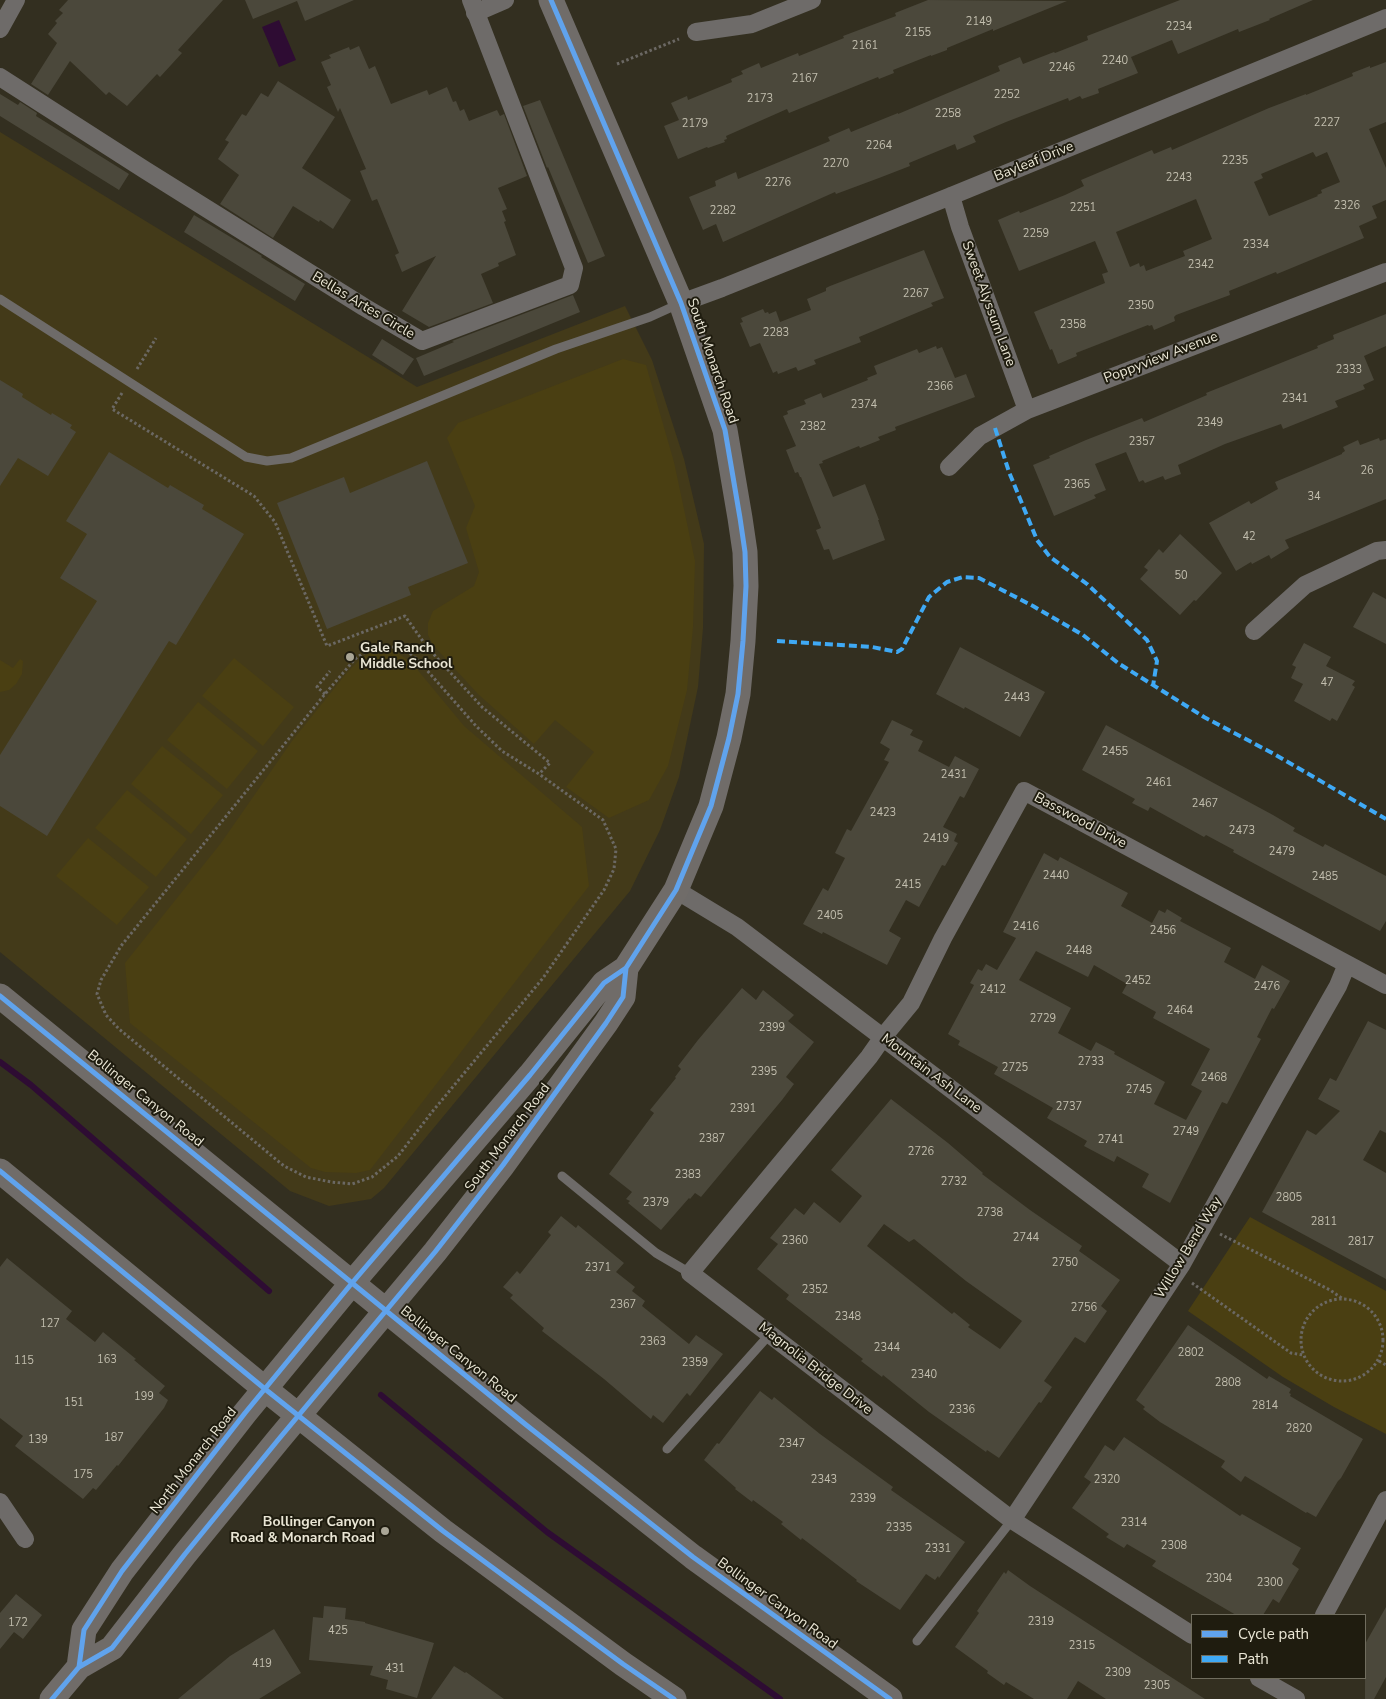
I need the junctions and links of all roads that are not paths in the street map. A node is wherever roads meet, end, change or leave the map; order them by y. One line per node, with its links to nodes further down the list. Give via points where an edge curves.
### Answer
1 (16, 0): 7 (street)
2 (505, 0): 5 (street, Bellas Artes Circle)
3 (552, 0): 13 (street, South Monarch Road)
4 (812, 0): 8 (street, via 752,24)
5 (473, 6): 9 (street, Bellas Artes Circle, via 574,268 570,285 422,341)
6 (1386, 18): 10 (street, Bayleaf Drive)
7 (0, 29)
8 (696, 32)
9 (0, 77)
10 (950, 196): 13 (street, Bayleaf Drive); 14 (street, Sweet Alyssum Lane)
11 (1386, 272): 14 (street, Poppyview Avenue)
12 (0, 299): 13 (lane, via 246,457 266,461 291,458 556,348 650,317)
13 (681, 303): 18 (street, South Monarch Road, via 725,430 742,526 746,586 744,641 729,738 711,806)
14 (1027, 410): 15 (street, Poppyview Avenue, via 980,436)
15 (949, 467)
16 (1386, 550): 17 (street, via 1305,585)
17 (1254, 632)
18 (676, 890): 20 (street, South Monarch Road); 23 (street, Mountain Ash Lane, via 737,927)
19 (1347, 964): 21 (street, Basswood Drive); 23 (street, Basswood Drive, via 1024,792 911,1003); 26 (street, Willow Bend Way, via 1338,986)
20 (626, 968): 28 (street, South Monarch Road, via 604,984); 29 (street, South Monarch Road, via 622,997 594,1039 503,1165)
21 (1386, 985)
22 (0, 996): 28 (street, Bollinger Canyon Road)
23 (883, 1037): 26 (street, Mountain Ash Lane); 27 (street)
24 (0, 1171): 31 (street)
25 (562, 1176): 27 (lane, via 656,1253)
26 (1180, 1268): 36 (street, Willow Bend Way)
27 (690, 1272): 30 (street, Magnolia Bridge Drive)
28 (352, 1283): 29 (street, Bollinger Canyon Road); 31 (street, North Monarch Road)
29 (386, 1311): 32 (street); 46 (street, Bollinger Canyon Road, via 693,1557)
30 (770, 1334): 33 (lane); 36 (street, Magnolia Bridge Drive)
31 (265, 1390): 32 (street); 41 (street, North Monarch Road, via 122,1571 84,1630)
32 (298, 1416): 41 (street, via 184,1554 112,1648); 45 (street, via 443,1531)
33 (667, 1449)
34 (1386, 1500): 38 (street)
35 (0, 1502): 37 (street)
36 (1012, 1520): 39 (street, Magnolia Bridge Drive); 40 (lane)
37 (25, 1538)
38 (1325, 1614)
39 (1191, 1634)
40 (917, 1641)
41 (79, 1667): 44 (street)
42 (1261, 1679): 43 (street)
43 (1288, 1692)
44 (52, 1699)
45 (674, 1699)
46 (890, 1699)

